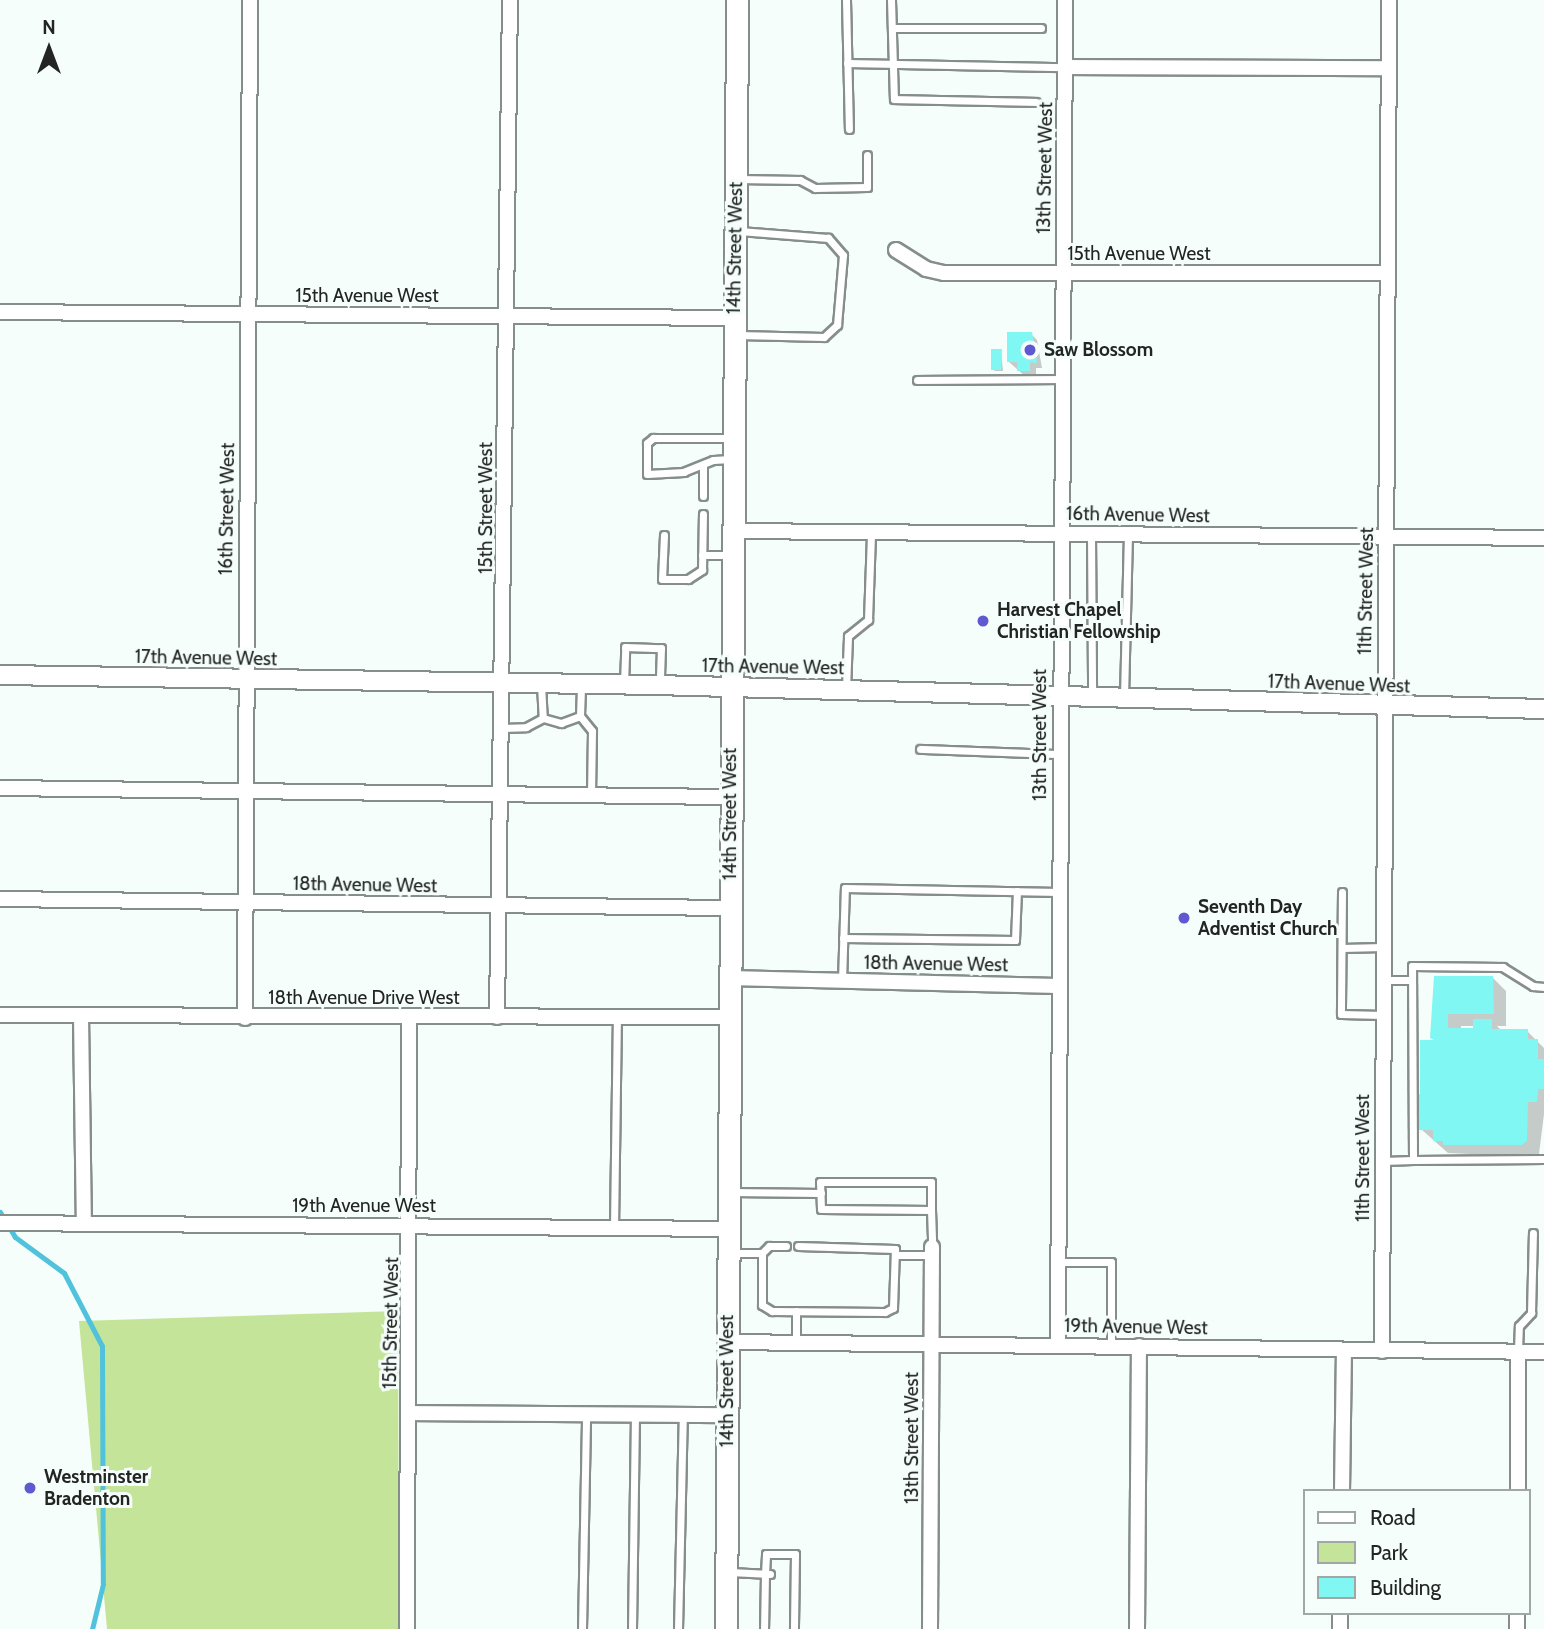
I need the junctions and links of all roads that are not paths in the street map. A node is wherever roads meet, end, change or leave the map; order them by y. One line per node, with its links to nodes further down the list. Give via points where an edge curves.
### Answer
1 (250, 0): 23 (street, 16th Street West)
2 (510, 0): 24 (street, 15th Street West)
3 (737, 0): 17 (main road, 14th Street West)
4 (846, 0): 10 (lane)
5 (891, 0): 8 (lane)
6 (1065, 0): 12 (street, 13th Street West)
7 (1389, 0): 13 (street, 11th Street West)
8 (892, 28): 9 (lane); 11 (lane)
9 (1041, 28)
10 (847, 63): 11 (lane); 15 (lane)
11 (893, 64): 12 (lane); 14 (lane, via 892,92 901,102)
12 (1065, 67): 13 (street); 20 (street, 13th Street West)
13 (1389, 68): 21 (street, 11th Street West)
14 (1037, 102)
15 (849, 129)
16 (867, 155): 17 (lane, via 867,187 816,188 800,180)
17 (736, 179): 18 (main road, 14th Street West)
18 (736, 231): 25 (main road, 14th Street West); 25 (lane, via 828,238 843,255 837,325 824,337)
19 (896, 250): 20 (street, 15th Avenue West, via 926,270 944,273)
20 (1062, 274): 21 (street, 15th Avenue West); 26 (street, 13th Street West)
21 (1388, 274): 38 (street, 11th Street West)
22 (0, 312): 23 (street, 15th Avenue West)
23 (248, 316): 24 (street, 15th Avenue West); 43 (street, 16th Street West)
24 (507, 316): 25 (street, 15th Avenue West); 44 (street, 15th Street West)
25 (734, 327): 28 (main road, 14th Street West)
26 (1062, 379): 27 (lane); 34 (street, 13th Street West)
27 (917, 380)
28 (733, 448): 29 (lane); 29 (lane, via 678,436 647,443 647,474 684,472); 32 (main road, 14th Street West)
29 (703, 465): 30 (lane)
30 (703, 496)
31 (703, 514): 40 (lane)
32 (732, 531): 33 (street, 16th Avenue West); 41 (main road, 14th Street West)
33 (871, 533): 34 (street, 16th Avenue West); 50 (lane, via 868,620 848,636)
34 (1062, 534): 35 (street, 16th Avenue West); 51 (street, 13th Street West)
35 (1091, 534): 36 (street, 16th Avenue West); 52 (lane)
36 (1128, 534): 38 (street, 16th Avenue West); 53 (lane)
37 (664, 535): 40 (lane, via 662,579 688,579 702,570)
38 (1386, 537): 39 (street, 16th Avenue West); 54 (street, 11th Street West)
39 (1544, 538)
40 (702, 555): 41 (lane)
41 (732, 555): 49 (main road, 14th Street West)
42 (0, 675): 43 (street, 17th Avenue West)
43 (244, 680): 44 (street, 17th Avenue West); 62 (street, 16th Street West)
44 (504, 683): 45 (street, 17th Avenue West); 58 (street, 15th Street West)
45 (541, 684): 46 (street, 17th Avenue West); 57 (lane)
46 (581, 684): 47 (street, 17th Avenue West); 56 (lane)
47 (624, 685): 48 (street, 17th Avenue West); 48 (lane, via 625,647 662,648)
48 (660, 685): 49 (street, 17th Avenue West)
49 (731, 687): 50 (street, 17th Avenue West); 65 (main road, 14th Street West)
50 (846, 690): 51 (street, 17th Avenue West)
51 (1060, 695): 52 (street, 17th Avenue West); 60 (street, 13th Street West)
52 (1092, 696): 53 (street, 17th Avenue West)
53 (1124, 698): 54 (street, 17th Avenue West)
54 (1384, 707): 55 (street, 17th Avenue West); 75 (street, 11th Street West)
55 (1544, 709)
56 (580, 716): 57 (lane, via 561,723); 64 (lane, via 592,731)
57 (542, 718): 58 (lane, via 526,727)
58 (502, 728): 63 (street, 15th Street West)
59 (920, 749): 60 (lane)
60 (1059, 754): 67 (street, 13th Street West)
61 (0, 788): 62 (street)
62 (245, 792): 63 (street); 70 (street, 16th Street West)
63 (498, 796): 64 (street); 71 (street, 15th Street West)
64 (592, 796): 65 (street)
65 (730, 797): 72 (main road, 14th Street West)
66 (1017, 891): 67 (lane); 73 (lane, via 1015,940); 73 (lane, via 845,888)
67 (1059, 892): 80 (street, 13th Street West)
68 (1342, 892): 74 (lane)
69 (0, 899): 70 (street, 18th Avenue West)
70 (245, 902): 71 (street, 18th Avenue West); 89 (street, 16th Street West)
71 (497, 906): 72 (street, 18th Avenue West); 86 (street, 15th Street West)
72 (729, 908): 76 (main road, 14th Street West)
73 (843, 938): 79 (lane)
74 (1342, 947): 75 (lane); 83 (lane, via 1341,1014)
75 (1384, 947): 77 (street, 11th Street West)
76 (729, 978): 79 (street, 18th Avenue West); 88 (main road, 14th Street West)
77 (1383, 980): 78 (lane); 83 (street, 11th Street West)
78 (1412, 980): 81 (lane, via 1412,966 1503,967 1533,986); 91 (lane)
79 (842, 981): 80 (street, 18th Avenue West)
80 (1058, 986): 108 (street, 13th Street West)
81 (1544, 987)
82 (0, 1015): 84 (street, 18th Avenue Drive West)
83 (1383, 1015): 92 (street, 11th Street West)
84 (81, 1016): 89 (street, 18th Avenue Drive West); 97 (street)
85 (409, 1017): 86 (street, 18th Avenue Drive West); 89 (street, 18th Avenue Drive West); 98 (street, 15th Street West)
86 (496, 1017): 87 (street, 18th Avenue Drive West)
87 (617, 1017): 88 (street, 18th Avenue Drive West); 99 (lane)
88 (729, 1017): 93 (main road, 14th Street West)
89 (245, 1018)
90 (1544, 1159): 91 (lane)
91 (1413, 1160): 92 (lane)
92 (1382, 1161): 117 (street, 11th Street West)
93 (728, 1192): 94 (lane); 100 (main road, 14th Street West)
94 (821, 1193): 95 (lane, via 821,1209); 95 (lane, via 820,1182 931,1182)
95 (931, 1210): 104 (lane)
96 (0, 1223): 97 (street, 19th Avenue West)
97 (84, 1223): 98 (street, 19th Avenue West)
98 (412, 1225): 99 (street, 19th Avenue West); 120 (street, 15th Street West)
99 (614, 1227): 100 (street, 19th Avenue West)
100 (729, 1229): 105 (main road, 14th Street West)
101 (1533, 1233): 118 (lane, via 1531,1313 1519,1326)
102 (786, 1245): 106 (lane, via 769,1246)
103 (798, 1246): 107 (lane, via 889,1245)
104 (932, 1251): 107 (lane); 114 (street, 13th Street West)
105 (727, 1253): 106 (lane); 110 (main road, 14th Street West)
106 (762, 1253): 109 (lane, via 762,1305 772,1311)
107 (896, 1255): 109 (lane, via 893,1308 885,1312)
108 (1058, 1262): 112 (street, 13th Street West); 113 (lane, via 1111,1262)
109 (796, 1311): 111 (lane)
110 (727, 1342): 111 (street, 19th Avenue West); 124 (main road, 14th Street West)
111 (796, 1343): 114 (street, 19th Avenue West)
112 (1058, 1345): 113 (street, 19th Avenue West); 114 (street, 19th Avenue West)
113 (1111, 1345): 115 (street, 19th Avenue West)
114 (931, 1346): 136 (street, 13th Street West)
115 (1139, 1346): 116 (street, 19th Avenue West); 137 (street)
116 (1344, 1350): 117 (street, 19th Avenue West); 125 (street)
117 (1382, 1351): 118 (street, 19th Avenue West)
118 (1518, 1352): 119 (street, 19th Avenue West); 126 (street)
119 (1544, 1352)
120 (409, 1413): 121 (street); 130 (street, 15th Street West)
121 (586, 1414): 122 (street); 131 (lane)
122 (635, 1414): 123 (street); 132 (lane)
123 (683, 1415): 124 (street); 133 (lane)
124 (727, 1415): 127 (main road, 14th Street West)
125 (1342, 1489)
126 (1518, 1489)
127 (726, 1571): 128 (lane); 134 (main road, 14th Street West)
128 (767, 1574): 129 (lane, via 766,1554 795,1554); 135 (lane)
129 (792, 1624)
130 (407, 1629)
131 (582, 1629)
132 (632, 1629)
133 (678, 1629)
134 (726, 1629)
135 (764, 1629)
136 (930, 1629)
137 (1137, 1629)

